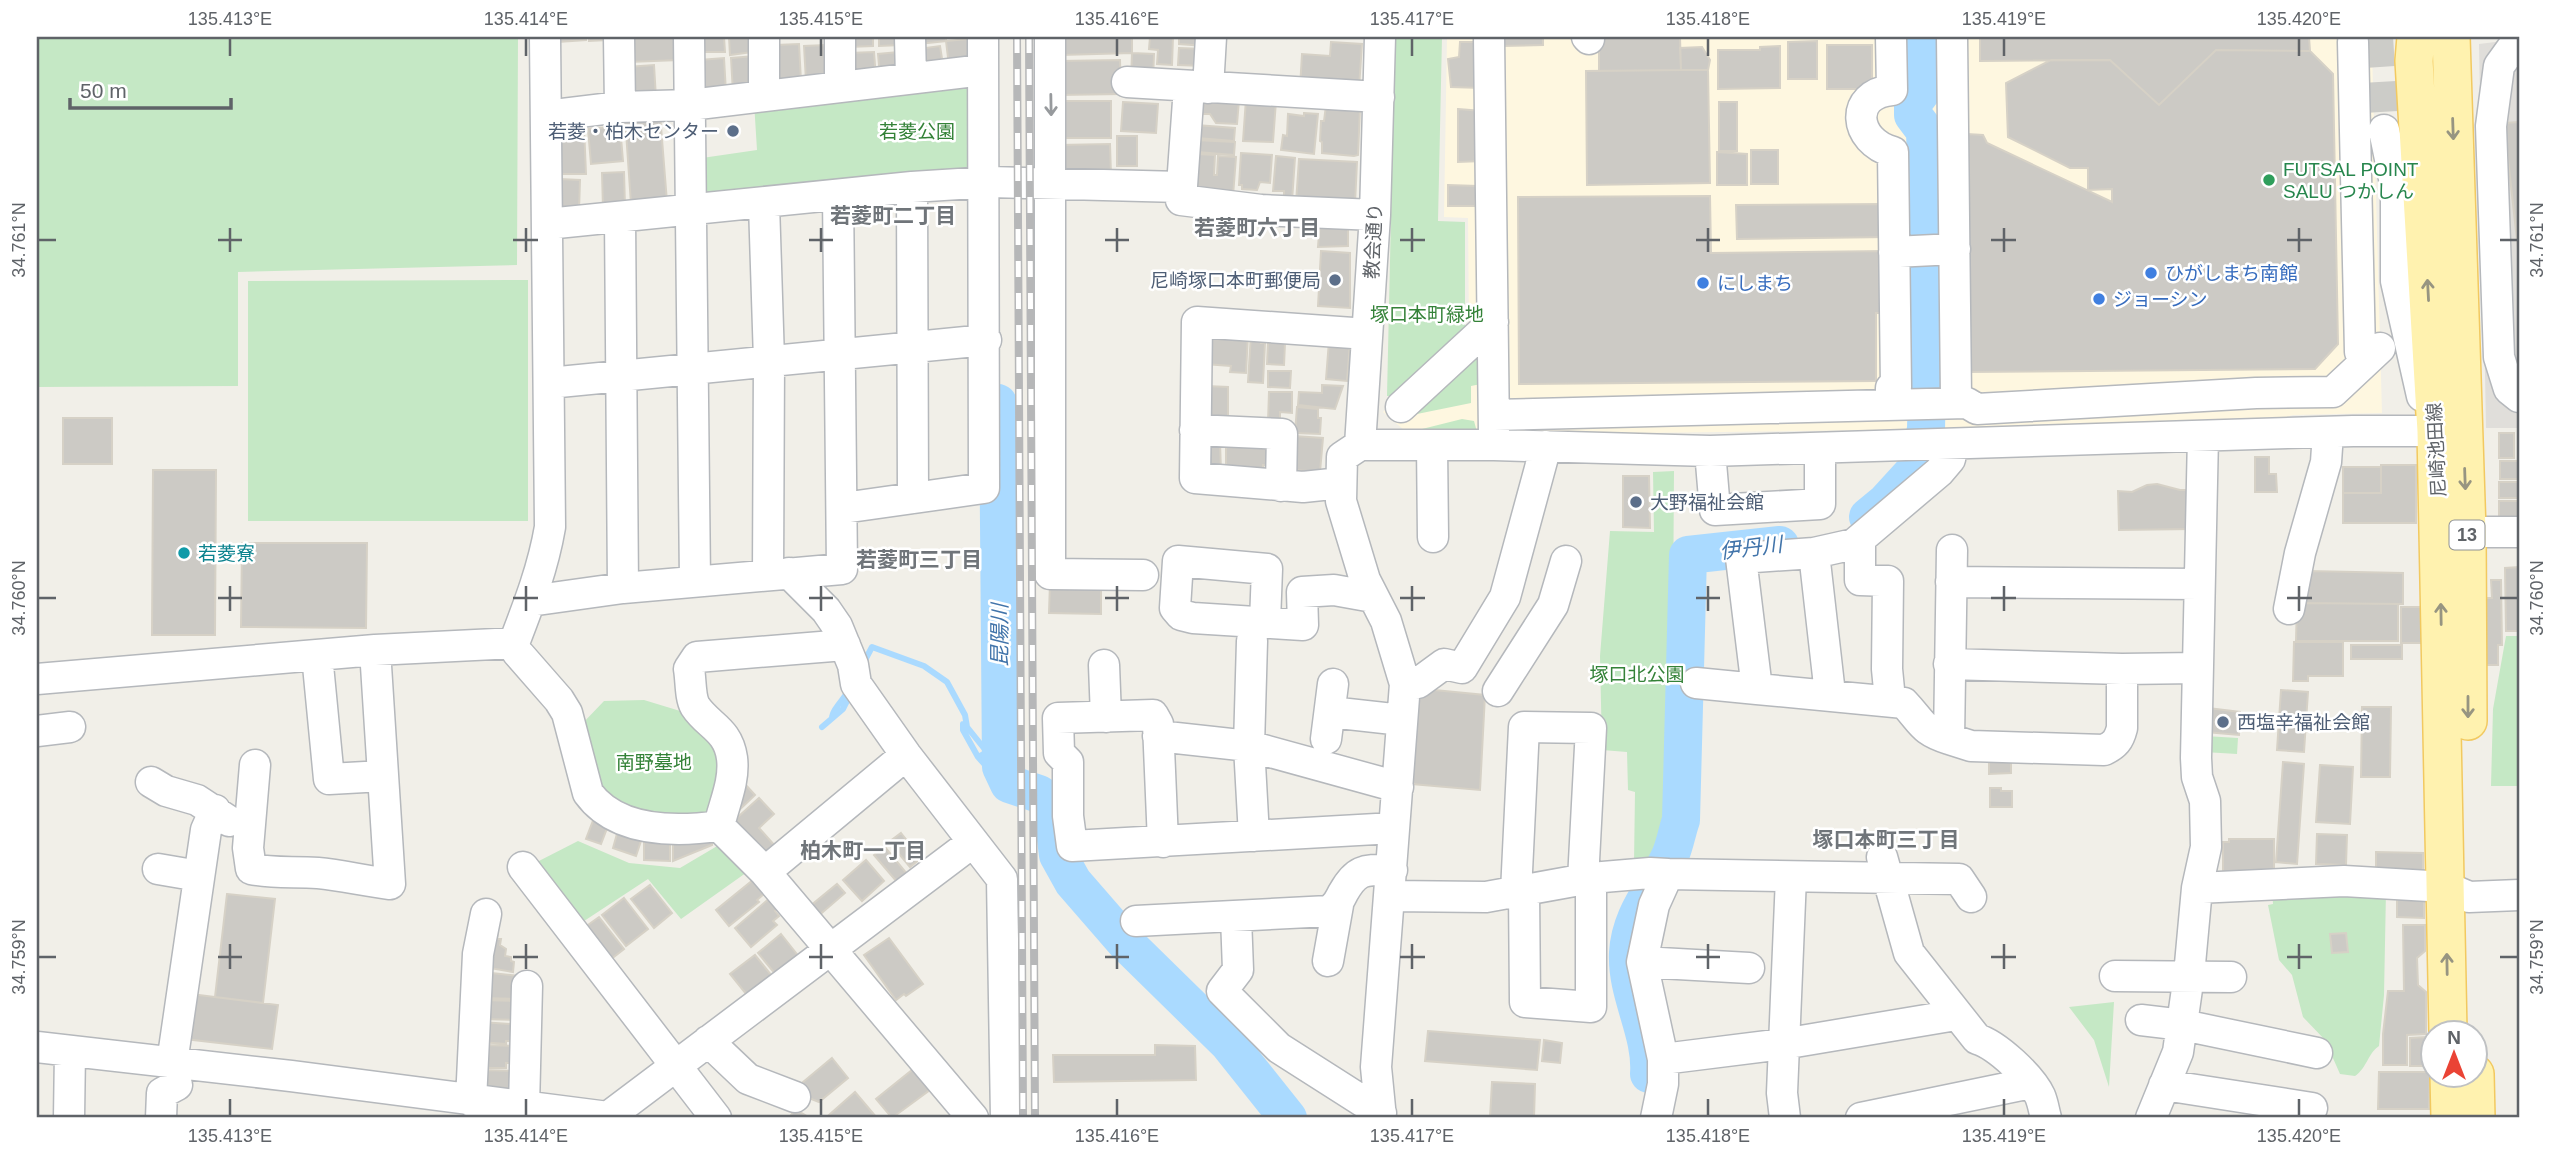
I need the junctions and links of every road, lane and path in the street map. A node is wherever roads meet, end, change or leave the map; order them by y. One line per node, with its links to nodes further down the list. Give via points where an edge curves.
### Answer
1 (544, 37): 27 (street)
2 (619, 37): 26 (street)
3 (689, 37): 25 (street)
4 (764, 37): 23 (street)
5 (840, 37): 21 (street)
6 (910, 37): 19 (street)
7 (983, 37): 18 (street)
8 (1050, 37): 30 (street, one-way to 30)
9 (1211, 37): 22 (street)
10 (1380, 37): 24 (street, 教会通り)
11 (1489, 37): 41 (street)
12 (1891, 37): 40 (street, via 1892,90 1870,98 1861,120 1870,141 1893,152)
13 (1952, 37): 39 (street)
14 (2416, 37): 59 (main road, 尼崎池田線 / 13, one-way to 14, via 2415,75)
15 (2349, 39): 52 (street, via 2370,350 2333,392)
16 (2451, 53): 17 (street); 47 (main road, 尼崎池田線 / 13, one-way to 47)
17 (2509, 57): 46 (street, via 2491,126)
18 (983, 70): 19 (street); 29 (street)
19 (911, 78): 21 (street)
20 (1128, 82): 22 (street)
21 (840, 86): 23 (street)
22 (1198, 87): 24 (street); 32 (street)
23 (764, 96): 25 (street)
24 (1379, 97): 36 (street, 教会通り)
25 (690, 106): 26 (street); 35 (street)
26 (620, 107): 27 (street)
27 (546, 116): 38 (street)
28 (2384, 130): 59 (street, via 2396,188 2396,281 2420,392)
29 (993, 182): 30 (street); 31 (street); 43 (street)
30 (1052, 183): 32 (street); 82 (street, via 1050,574)
31 (912, 187): 33 (street); 44 (street)
32 (1181, 187): 36 (street, via 1181,200 1261,210)
33 (838, 195): 34 (street); 45 (street)
34 (764, 204): 35 (street); 48 (street)
35 (691, 209): 37 (street); 49 (street)
36 (1376, 215): 42 (street, 教会通り)
37 (620, 216): 38 (street); 50 (street)
38 (547, 224): 51 (street)
39 (1955, 250): 40 (street); 55 (street)
40 (1894, 252): 54 (street, via 1896,387 1891,388)
41 (1493, 322): 56 (street); 57 (street)
42 (1367, 334): 58 (street, via 1197,322); 64 (street, 教会通り)
43 (986, 340): 44 (street); 72 (street, via 984,488)
44 (912, 348): 45 (street); 72 (street)
45 (840, 355): 48 (street); 73 (street)
46 (2499, 357): 47 (street); 53 (street, via 2509,389)
47 (2461, 358): 59 (main road, 尼崎池田線 / 13)
48 (769, 360): 49 (street); 80 (street)
49 (693, 369): 50 (street); 83 (street)
50 (621, 376): 51 (street); 86 (street)
51 (549, 383): 88 (street, via 550,527)
52 (2256, 393): 55 (street, via 1977,409); 61 (street)
53 (2519, 397)
54 (1899, 401): 55 (street); 57 (street)
55 (1950, 401)
56 (1401, 407)
57 (1494, 415): 66 (street)
58 (1195, 430): 71 (street, via 1195,478); 71 (street, via 1282,434)
59 (2450, 431): 60 (street); 74 (main road, 尼崎池田線 / 13)
60 (2328, 433): 61 (street); 89 (street, via 2326,461)
61 (2284, 434): 62 (street)
62 (2203, 436): 63 (street); 85 (street)
63 (1947, 444): 68 (street); 77 (street, via 1950,459 1939,472)
64 (1360, 445): 65 (street); 70 (street, via 1342,457)
65 (1432, 445): 66 (street); 76 (street)
66 (1494, 445): 67 (street)
67 (1546, 446): 69 (street); 81 (street)
68 (1820, 449): 69 (street); 69 (street, via 1820,504 1715,510)
69 (1710, 451)
70 (1342, 483): 71 (street); 87 (street, via 1341,500)
71 (1281, 485)
72 (913, 498): 73 (street)
73 (843, 508): 80 (street, via 842,569)
74 (2453, 533): 75 (street); 136 (main road, 尼崎池田線 / 13)
75 (2519, 533)
76 (1433, 537)
77 (1860, 538): 79 (street, via 1854,544); 104 (street, via 1860,580 1888,581)
78 (1952, 550): 84 (street)
79 (1814, 552): 101 (street, via 1741,558); 103 (street)
80 (779, 574): 83 (street); 91 (street, via 826,610)
81 (1511, 574): 100 (street, via 1505,597 1462,668 1444,664 1418,683); 102 (street, via 1562,573 1553,605)
82 (1143, 575)
83 (695, 581): 86 (street)
84 (1951, 582): 85 (street); 94 (street)
85 (2199, 584): 97 (street)
86 (623, 588): 88 (street)
87 (1373, 597): 100 (street, via 1386,621); 112 (street, via 1334,590 1303,592 1303,625 1258,632)
88 (530, 601): 90 (street)
89 (2289, 609)
90 (514, 643): 92 (street); 119 (street, via 567,713 594,802 635,824 674,829)
91 (845, 645): 113 (street, via 856,684); 119 (street, via 697,657 689,669 694,704 721,731 732,757 731,784)
92 (374, 650): 93 (street); 115 (street)
93 (317, 655): 98 (street); 115 (street, via 329,779)
94 (1949, 664): 96 (street); 111 (street)
95 (1104, 665): 106 (street)
96 (2122, 668): 97 (street); 111 (street, via 2122,728 2114,746 2104,750 1971,746)
97 (2197, 668): 134 (street, via 2197,777 2205,801 2206,847)
98 (37, 679)
99 (1696, 683): 101 (street)
100 (1405, 684): 107 (street)
101 (1757, 689): 103 (street)
102 (1499, 691)
103 (1830, 694): 104 (street)
104 (1890, 701): 111 (street, via 1904,703 1931,733)
105 (1329, 712): 107 (street)
106 (1106, 717): 110 (street, via 1153,715); 124 (street, via 1058,718 1059,753 1068,762 1072,846)
107 (1402, 720): 117 (street)
108 (70, 727): 109 (street)
109 (37, 731)
110 (1158, 736): 112 (street); 124 (street)
111 (1949, 739)
112 (1249, 746): 117 (street); 122 (street)
113 (906, 755): 123 (street); 128 (street)
114 (256, 765): 121 (street)
115 (383, 776): 121 (street, via 390,884 251,869)
116 (151, 782): 118 (street)
117 (1398, 787): 120 (street)
118 (215, 810): 121 (street); 130 (street, via 206,830)
119 (719, 826): 128 (street)
120 (1394, 828): 122 (street); 133 (street)
121 (249, 835)
122 (1254, 836): 124 (street)
123 (973, 842): 143 (street); 177 (street, via 1002,879)
124 (1163, 842)
125 (523, 867): 162 (street)
126 (1884, 868): 131 (street); 138 (street, via 1959,879); 151 (street, via 1909,953)
127 (158, 869): 130 (street)
128 (765, 872): 143 (street)
129 (1659, 873): 131 (street); 132 (street); 145 (street)
130 (199, 876): 163 (street)
131 (1791, 877): 157 (street)
132 (1587, 879): 135 (street); 135 (street, via 1591,1007 1525,1002); 135 (street, via 1591,728 1524,727)
133 (1391, 883): 135 (street, via 1486,897); 139 (street, via 1361,872 1352,877); 172 (street, via 1376,1067)
134 (2197, 888): 136 (street, via 2344,881); 147 (street)
135 (1520, 891)
136 (2458, 892): 137 (street); 152 (main road, 尼崎池田線 / 13, one-way to 136); 153 (main road, 尼崎池田線 / 13)
137 (2519, 895)
138 (1971, 897)
139 (1338, 905): 141 (street, via 1329,911); 144 (street)
140 (486, 914): 169 (street, via 478,954)
141 (1236, 917): 142 (street); 172 (street, via 1238,970 1222,990 1279,1048)
142 (1136, 921)
143 (831, 949): 156 (street); 176 (street)
144 (1328, 961)
145 (1642, 962): 146 (street); 161 (street)
146 (1749, 968)
147 (2189, 975): 148 (street); 149 (street); 155 (street)
148 (2115, 976)
149 (2231, 977)
150 (527, 986): 171 (street)
151 (1956, 1015): 157 (street); 164 (street, via 1977,1039 1991,1043)
152 (2449, 1018)
153 (2472, 1018)
154 (2141, 1020): 155 (street)
155 (2183, 1025): 160 (street); 165 (street)
156 (708, 1041): 162 (street); 168 (street, via 748,1079)
157 (1783, 1044): 161 (street); 179 (street)
158 (37, 1046): 159 (street)
159 (70, 1051): 163 (street); 173 (street)
160 (2317, 1053)
161 (1663, 1059): 178 (street)
162 (675, 1067): 171 (street, via 608,1117); 175 (street)
163 (175, 1074): 169 (street, via 291,1076); 174 (street, via 162,1093)
164 (2031, 1083): 180 (street); 181 (street)
165 (2164, 1085): 170 (street); 182 (street)
166 (2449, 1088): 183 (main road)
167 (2475, 1088): 184 (main road)
168 (796, 1097)
169 (471, 1101): 171 (street)
170 (2312, 1108)
171 (533, 1112)
172 (1381, 1115)
173 (68, 1118)
174 (160, 1118)
175 (716, 1118)
176 (973, 1118)
177 (1006, 1118)
178 (1656, 1118)
179 (1785, 1118)
180 (1861, 1118)
181 (2046, 1118)
182 (2151, 1118)
183 (2450, 1118)
184 (2476, 1118)

